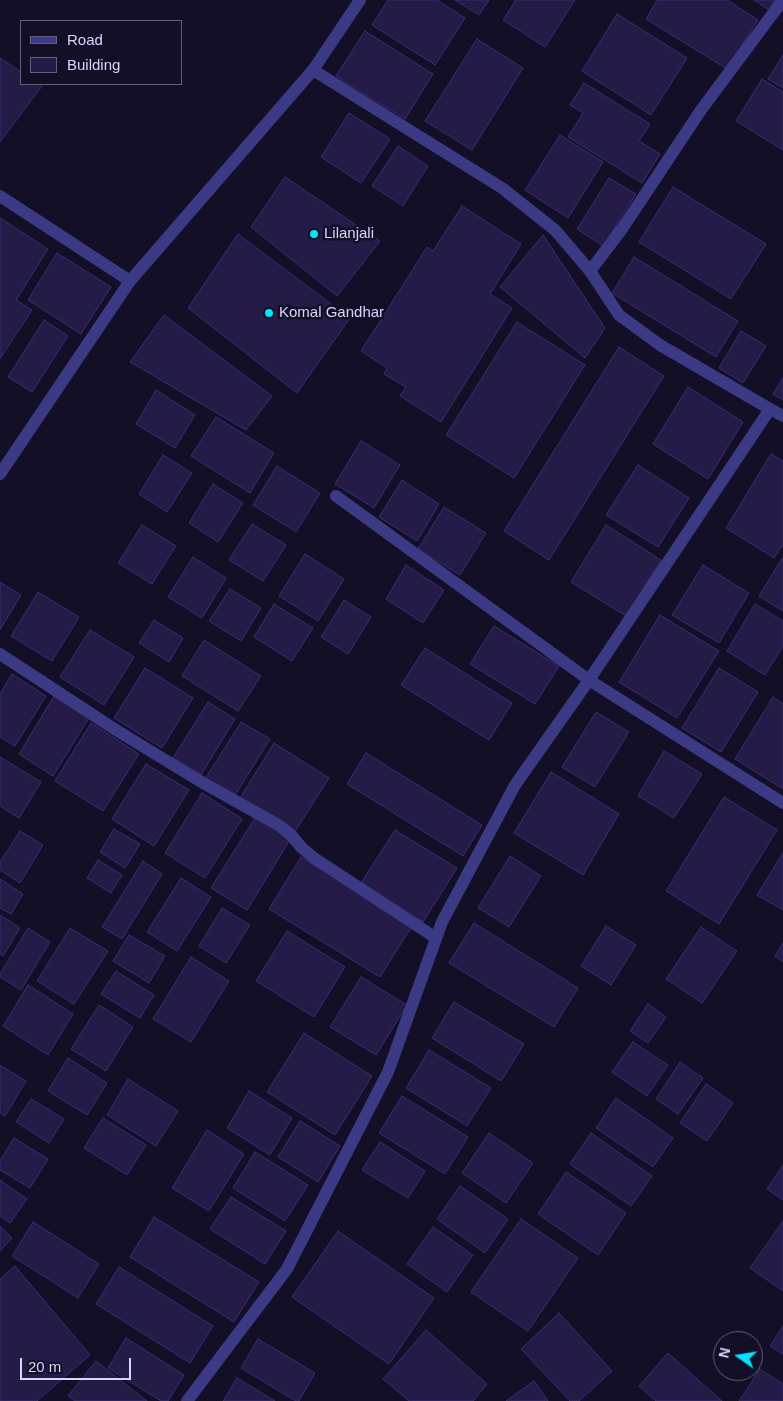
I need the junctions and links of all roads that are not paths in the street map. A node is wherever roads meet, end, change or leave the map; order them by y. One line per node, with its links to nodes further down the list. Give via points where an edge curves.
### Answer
1 (360, 0): 3 (street)
2 (783, 0): 5 (street)
3 (313, 70): 5 (street, via 502,188 555,230); 6 (street)
4 (0, 196): 6 (street)
5 (590, 270): 7 (street, via 619,315 660,344)
6 (130, 281): 9 (street)
7 (770, 409): 8 (street); 12 (street)
8 (783, 416)
9 (0, 474)
10 (336, 496): 12 (street)
11 (0, 654): 14 (street, via 116,730 280,826 314,858)
12 (589, 680): 13 (street); 14 (street, via 516,785)
13 (783, 803)
14 (436, 938): 15 (street, via 388,1072 287,1270)
15 (187, 1401)

